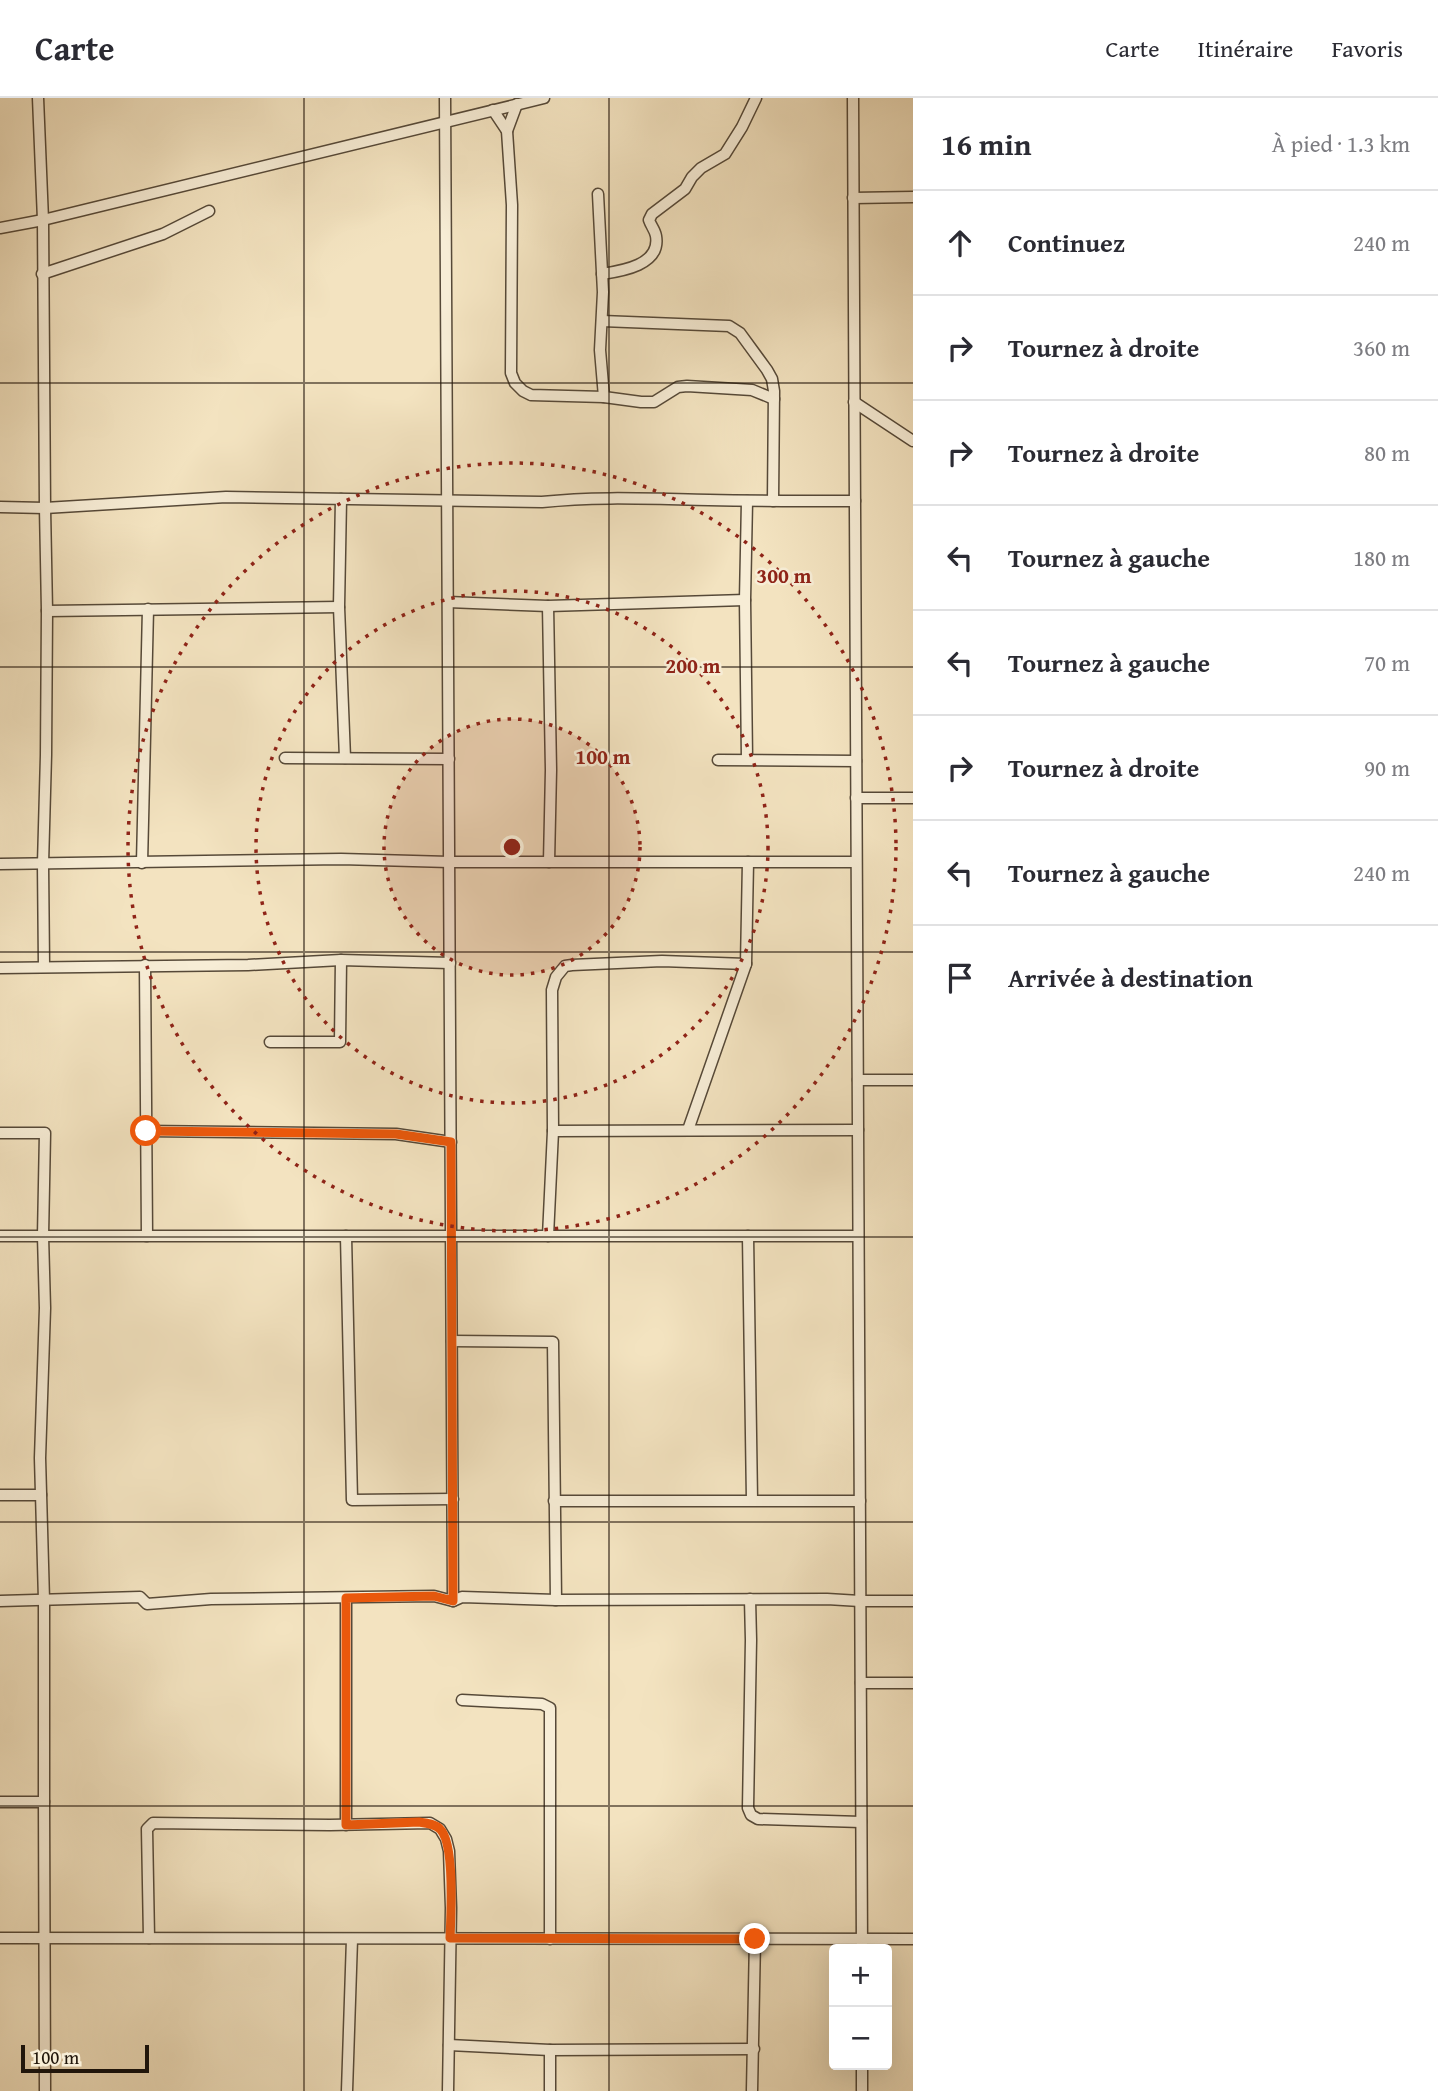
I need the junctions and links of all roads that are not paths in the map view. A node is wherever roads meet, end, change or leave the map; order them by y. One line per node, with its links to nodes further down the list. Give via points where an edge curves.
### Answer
1 (38, 98): 14 (street)
2 (445, 98): 8 (street)
3 (544, 98): 6 (street)
4 (756, 98): 17 (street, via 725,154 701,168 685,189 652,214 649,220 657,245 650,255 635,267)
5 (853, 98): 12 (street)
6 (517, 104): 7 (street); 9 (street)
7 (493, 110): 8 (street); 9 (street)
8 (445, 121): 14 (street); 24 (street)
9 (508, 131): 19 (street, via 510,373 531,395)
10 (598, 194): 17 (street)
11 (913, 197): 12 (street)
12 (853, 198): 21 (street)
13 (209, 211): 16 (street, via 163,234)
14 (43, 220): 15 (street); 16 (street)
15 (0, 228)
16 (42, 274): 29 (street)
17 (602, 274): 18 (street)
18 (602, 321): 19 (street); 20 (street, via 735,328 772,379)
19 (604, 397): 20 (street, via 654,402 687,386 752,390)
20 (774, 399): 26 (street)
21 (854, 402): 22 (street); 27 (street)
22 (913, 441)
23 (341, 499): 24 (street); 29 (street, via 226,497); 33 (street)
24 (447, 501): 25 (street); 31 (street)
25 (747, 501): 26 (street); 30 (street)
26 (773, 501): 27 (street)
27 (855, 501): 41 (street)
28 (0, 507): 29 (street)
29 (45, 508): 35 (street)
30 (745, 600): 32 (street); 38 (street)
31 (448, 602): 32 (street); 39 (street)
32 (548, 606): 45 (street)
33 (340, 607): 34 (street); 37 (street)
34 (148, 609): 35 (street); 49 (street)
35 (47, 611): 48 (street)
36 (285, 758): 37 (street)
37 (345, 758): 39 (street)
38 (747, 759): 40 (street); 41 (street)
39 (449, 760): 44 (street)
40 (719, 760)
41 (856, 761): 42 (street)
42 (856, 798): 43 (street); 47 (street)
43 (913, 798)
44 (449, 862): 45 (street); 49 (street); 52 (street)
45 (549, 862): 46 (street)
46 (748, 862): 47 (street); 53 (street)
47 (856, 862): 58 (street)
48 (43, 863): 49 (street); 50 (street); 55 (street)
49 (142, 863)
50 (0, 864)
51 (341, 960): 52 (street); 54 (street); 57 (street, via 340,1042)
52 (450, 963): 65 (street)
53 (746, 964): 60 (street); 63 (street, via 662,961 565,966 552,990)
54 (145, 965): 55 (street); 62 (street)
55 (44, 966): 56 (street)
56 (0, 968)
57 (270, 1042)
58 (858, 1080): 59 (street); 61 (street)
59 (913, 1080)
60 (688, 1130): 61 (street); 63 (street)
61 (858, 1130): 73 (street)
62 (146, 1131): 65 (street, via 396,1134); 68 (street)
63 (552, 1131): 71 (street)
64 (0, 1133): 67 (street, via 45,1133)
65 (451, 1142): 70 (street)
66 (0, 1236): 67 (street)
67 (43, 1236): 68 (street); 76 (street)
68 (147, 1236): 69 (street)
69 (346, 1236): 70 (street); 77 (street, via 352,1500)
70 (452, 1236): 71 (street); 74 (street)
71 (548, 1236): 72 (street)
72 (748, 1236): 73 (street); 78 (street)
73 (858, 1236): 80 (street)
74 (452, 1341): 77 (street); 79 (street, via 553,1342)
75 (0, 1495): 76 (street)
76 (41, 1495): 83 (street)
77 (453, 1499): 86 (street)
78 (752, 1500): 79 (street); 80 (street)
79 (554, 1501): 84 (street)
80 (860, 1501): 87 (street)
81 (346, 1598): 83 (street, via 147,1604 140,1597); 86 (street, via 434,1596); 95 (street)
82 (750, 1599): 84 (street); 87 (street); 94 (street, via 751,1815 758,1819)
83 (44, 1600): 85 (street); 93 (street)
84 (556, 1600): 86 (street, via 462,1597)
85 (0, 1601)
86 (453, 1601)
87 (860, 1601): 88 (street); 89 (street)
88 (913, 1601)
89 (860, 1683): 90 (street); 94 (street)
90 (913, 1683)
91 (461, 1700): 101 (street, via 550,1708)
92 (0, 1802): 93 (street)
93 (44, 1802): 97 (street)
94 (861, 1822): 104 (street)
95 (346, 1825): 98 (street, via 149,1825); 100 (street, via 419,1822 440,1829 449,1851)
96 (0, 1938): 97 (street)
97 (44, 1938): 98 (street); 109 (street)
98 (149, 1938): 99 (street)
99 (352, 1938): 100 (street); 110 (street)
100 (450, 1938): 101 (street); 105 (street)
101 (550, 1939): 102 (street)
102 (755, 1939): 104 (street); 106 (street)
103 (913, 1939): 104 (street)
104 (862, 1944)
105 (449, 2045): 107 (street); 111 (street)
106 (754, 2049): 107 (street); 113 (street)
107 (550, 2050): 112 (street)
108 (862, 2070): 114 (street)
109 (45, 2091)
110 (347, 2091)
111 (448, 2091)
112 (550, 2091)
113 (752, 2091)
114 (862, 2091)

